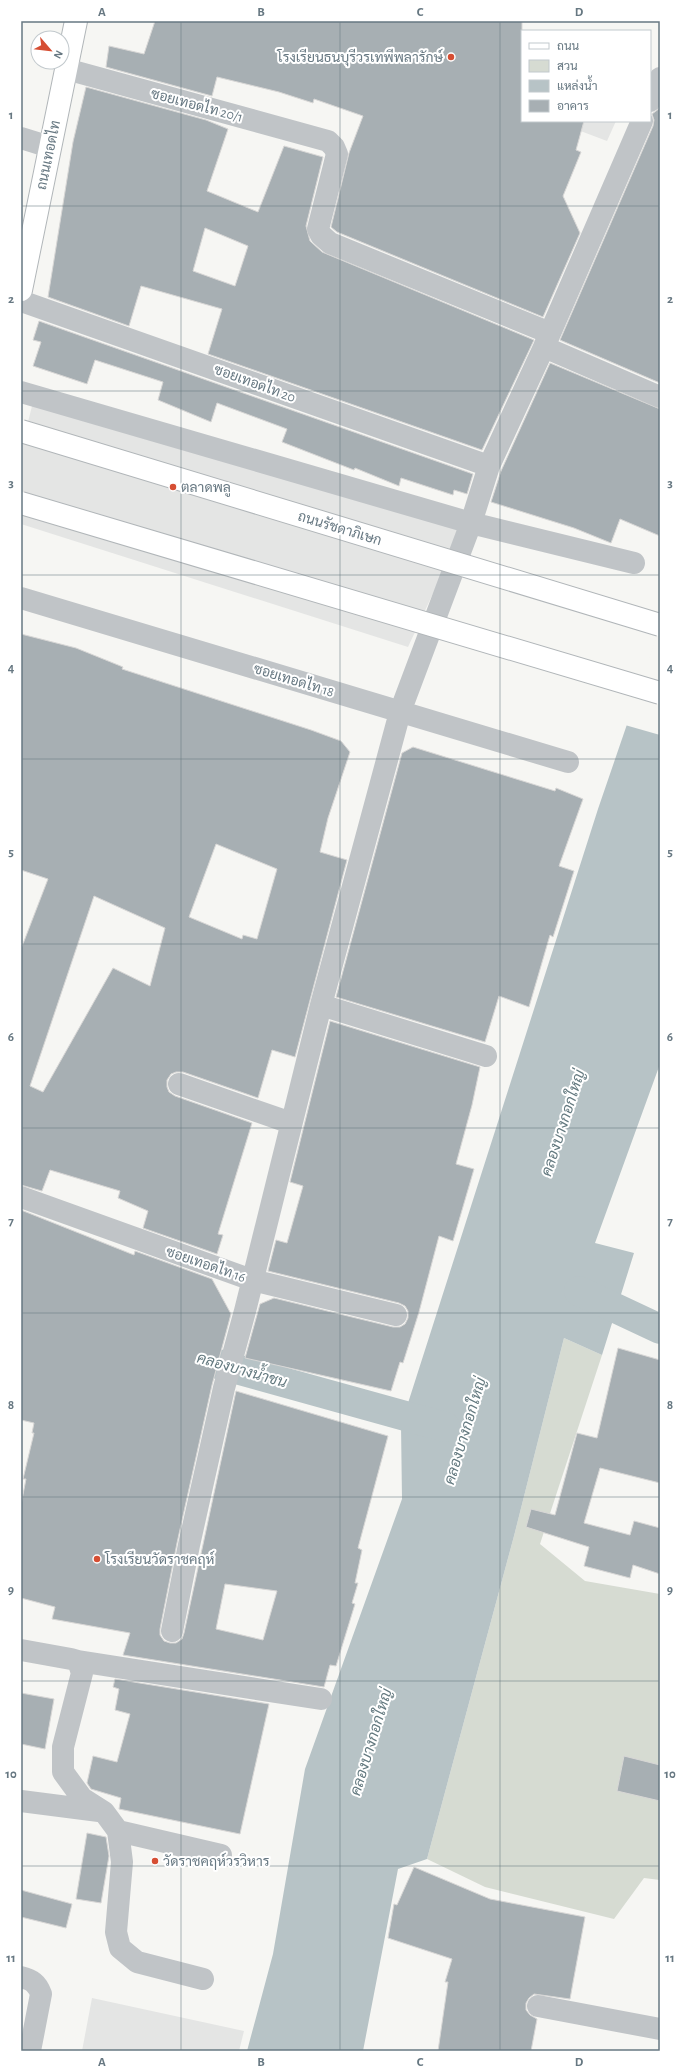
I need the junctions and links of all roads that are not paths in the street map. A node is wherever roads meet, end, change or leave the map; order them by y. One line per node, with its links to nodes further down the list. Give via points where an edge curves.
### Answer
1 (76, 21): 2 (main road, ถนนเทอดไท)
2 (70, 50)
3 (66, 70): 9 (main road, ถนนเทอดไท)
4 (70, 70): 12 (street, ซอยเทอดไท 20/1, via 328,141 334,146 337,154 318,229 321,235 330,243)
5 (660, 78): 6 (street)
6 (651, 100)
7 (642, 122): 12 (street)
8 (21, 138): 9 (street)
9 (50, 147): 10 (main road, ถนนเทอดไท)
10 (21, 290)
11 (21, 301): 16 (street, ซอยเทอดไท 20)
12 (547, 340): 14 (street); 16 (street)
13 (21, 392): 18 (street)
14 (660, 397)
15 (21, 432): 21 (main road, ถนนรัชดาภิเษก, bridge)
16 (489, 466): 18 (street)
17 (21, 503): 22 (main road, bridge)
18 (471, 523): 19 (street); 23 (street)
19 (634, 563)
20 (21, 598): 23 (street, ซอยเทอดไท 18)
21 (660, 625)
22 (660, 693)
23 (400, 712): 24 (street, ซอยเทอดไท 18); 25 (street)
24 (568, 762)
25 (321, 1005): 26 (street); 28 (street)
26 (486, 1056)
27 (179, 1084): 28 (street)
28 (291, 1123): 30 (street)
29 (21, 1197): 30 (street, ซอยเทอดไท 16)
30 (252, 1280): 31 (street, ซอยเทอดไท 16); 32 (street, via 224,1388)
31 (396, 1315)
32 (172, 1631)
33 (21, 1650): 34 (street)
34 (78, 1661): 35 (street); 37 (street, via 82,1673 81,1681 63,1747 64,1772 82,1798)
35 (321, 1699)
36 (21, 1801): 37 (street)
37 (104, 1812): 38 (street)
38 (118, 1831): 39 (street); 41 (street, via 122,1862 116,1932 120,1948 137,1962)
39 (221, 1854)
40 (21, 1978): 44 (street, via 38,1985 41,1994)
41 (203, 1979)
42 (538, 2006): 43 (street)
43 (660, 2029)
44 (30, 2051)

